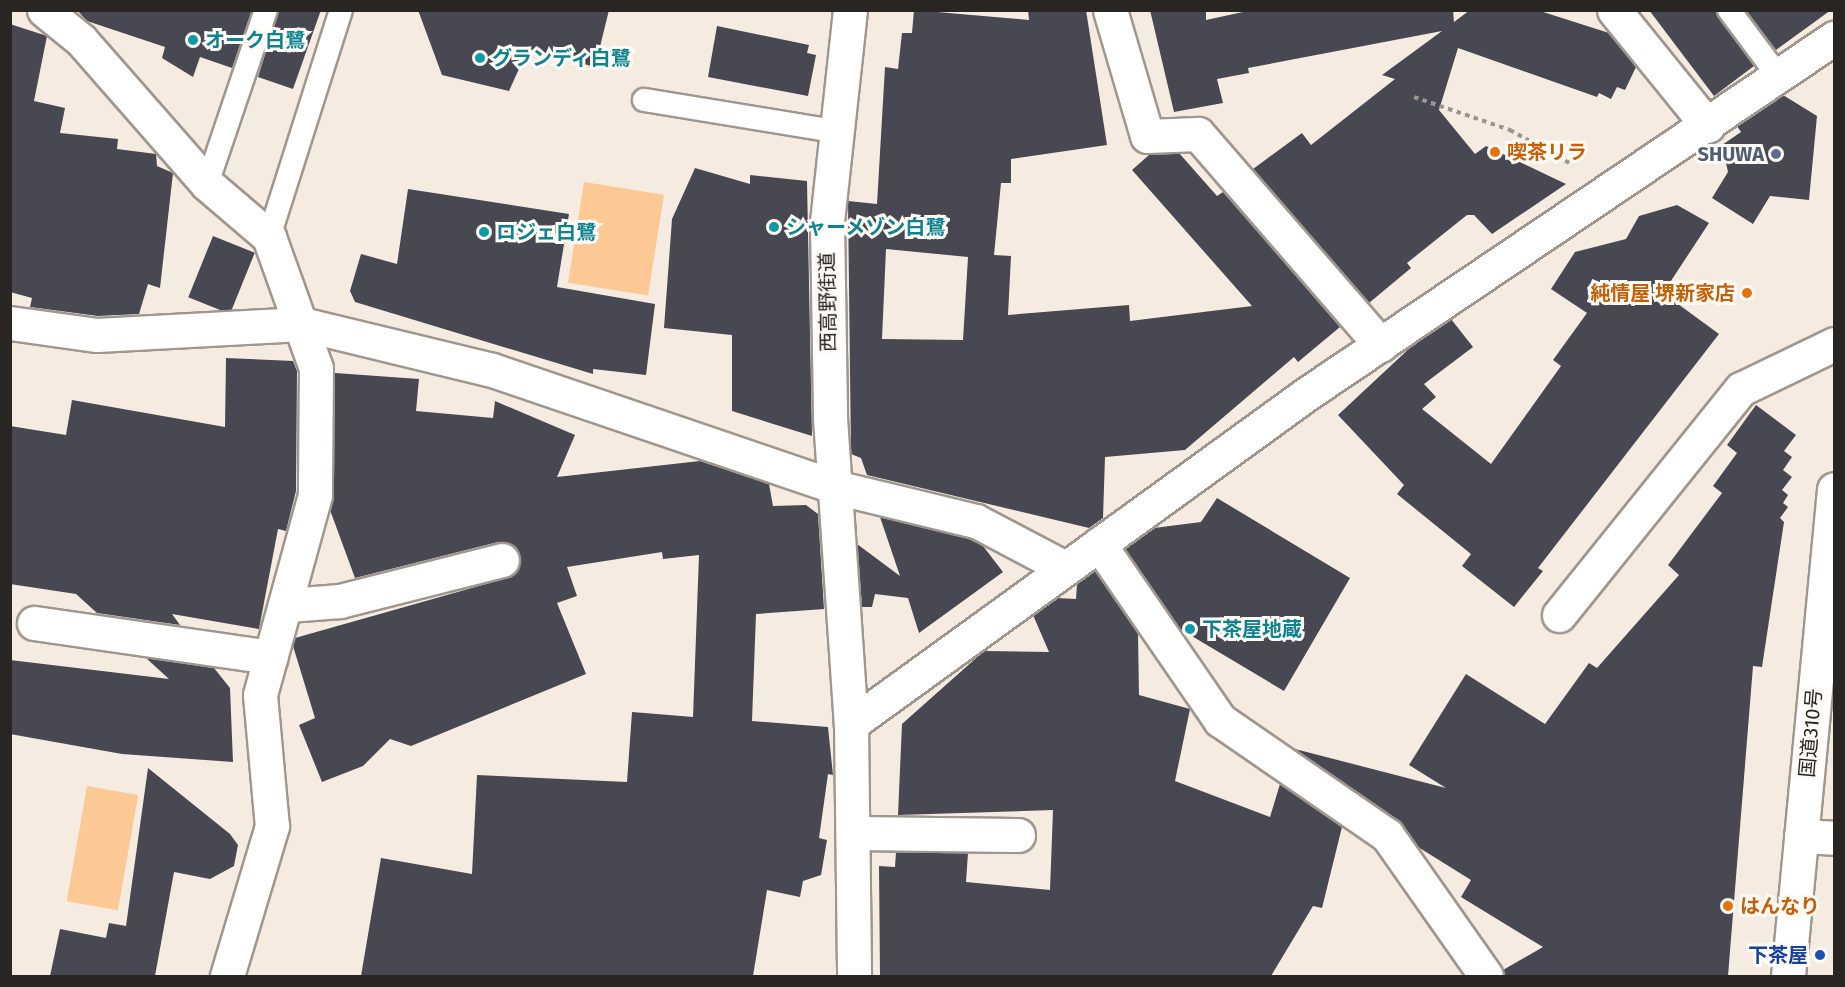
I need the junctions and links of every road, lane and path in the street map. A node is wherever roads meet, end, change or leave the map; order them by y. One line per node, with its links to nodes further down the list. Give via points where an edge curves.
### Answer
1 (44, 10): 14 (main road, via 81,40)
2 (266, 10): 14 (lane)
3 (341, 10): 16 (lane)
4 (850, 10): 13 (main road, 西高野街道)
5 (1110, 10): 20 (main road, via 1147,136 1198,134)
6 (1614, 10): 12 (main road)
7 (1729, 10): 9 (lane)
8 (1834, 38): 9 (main road)
9 (1779, 77): 12 (main road)
10 (1414, 97): 15 (path, via 1510,130)
11 (644, 100): 13 (lane)
12 (1708, 126): 15 (main road)
13 (834, 131): 21 (main road, 西高野街道, via 827,221)
14 (207, 184): 16 (main road)
15 (1610, 191): 20 (main road)
16 (269, 237): 18 (main road)
17 (10, 323): 18 (main road, via 97,336)
18 (302, 324): 21 (main road, via 492,370); 26 (main road, via 316,368 315,495)
19 (1834, 344): 27 (main road, via 1741,389)
20 (1381, 345): 23 (main road)
21 (835, 487): 25 (main road, via 976,521); 31 (main road, 西高野街道)
22 (1834, 489): 29 (main road, 国道310号)
23 (1099, 544): 25 (main road); 38 (main road, via 1221,720 1387,835)
24 (502, 560): 26 (main road, via 340,601)
25 (1065, 568): 31 (main road)
26 (288, 605): 30 (main road)
27 (1559, 615)
28 (34, 623): 30 (main road)
29 (1826, 649): 34 (main road, 国道310号)
30 (271, 657): 36 (main road, via 261,694 272,826)
31 (851, 724): 32 (main road, 西高野街道)
32 (853, 833): 33 (main road); 37 (main road, 西高野街道)
33 (1018, 835)
34 (1801, 836): 35 (main road); 39 (main road, 国道310号)
35 (1834, 838)
36 (227, 976)
37 (854, 976)
38 (1486, 976)
39 (1788, 976)

